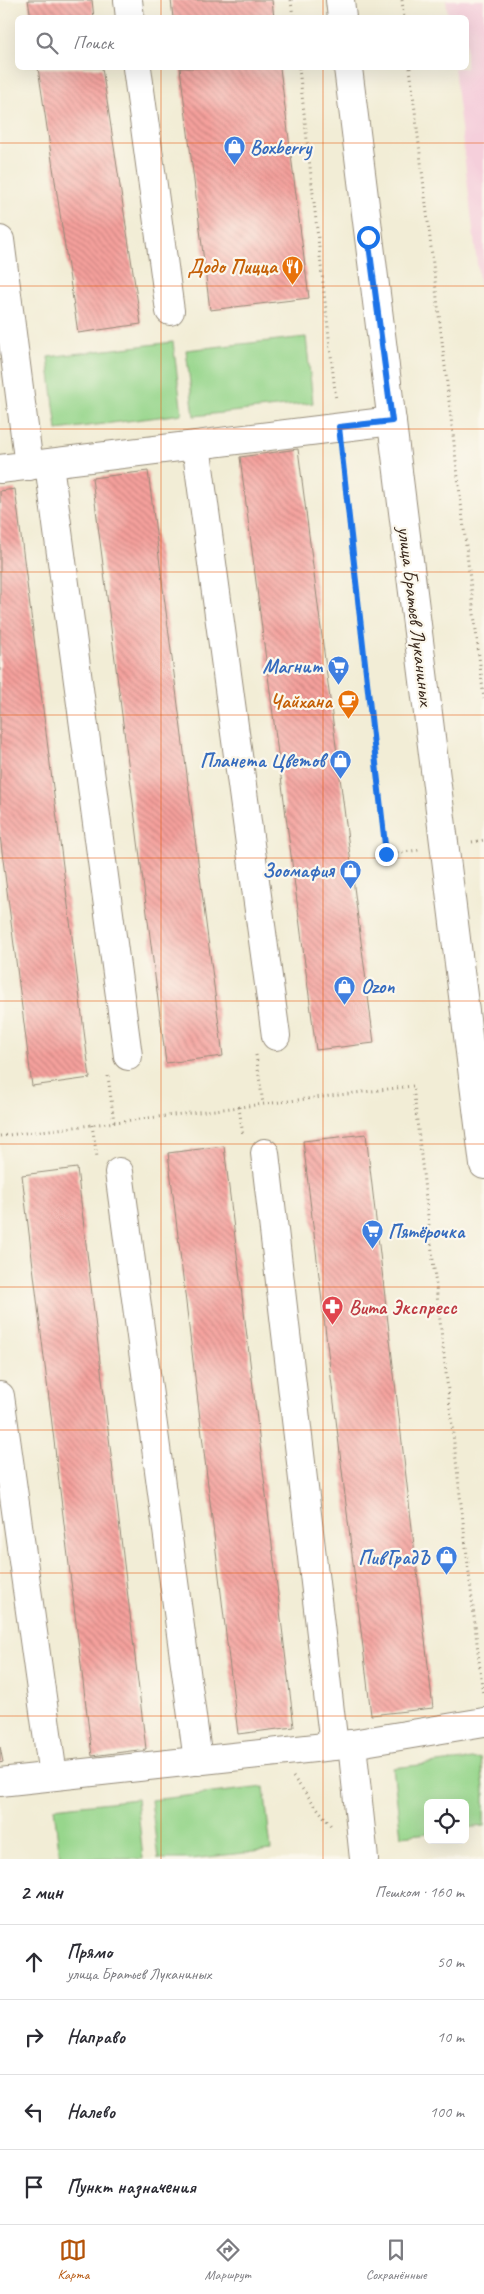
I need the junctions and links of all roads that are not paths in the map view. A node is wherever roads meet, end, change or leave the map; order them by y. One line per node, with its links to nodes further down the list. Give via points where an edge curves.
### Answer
1 (128, 0): 3 (street)
2 (340, 0): 4 (street)
3 (130, 15)
4 (342, 15)
5 (137, 70): 8 (street)
6 (348, 70): 9 (street, улица Братьев Луканиных)
7 (0, 240): 11 (street)
8 (170, 311)
9 (392, 421): 10 (street); 16 (street, улица Братьев Луканиных)
10 (196, 445): 11 (street); 13 (street)
11 (39, 465): 12 (street); 14 (street)
12 (0, 469)
13 (276, 1036)
14 (128, 1056)
15 (265, 1153): 20 (street)
16 (484, 1165)
17 (119, 1172): 21 (street)
18 (0, 1396): 22 (street)
19 (484, 1722): 20 (street)
20 (343, 1745): 21 (street); 24 (street)
21 (198, 1761): 22 (street)
22 (53, 1776): 23 (street)
23 (0, 1782)
24 (364, 1859)

